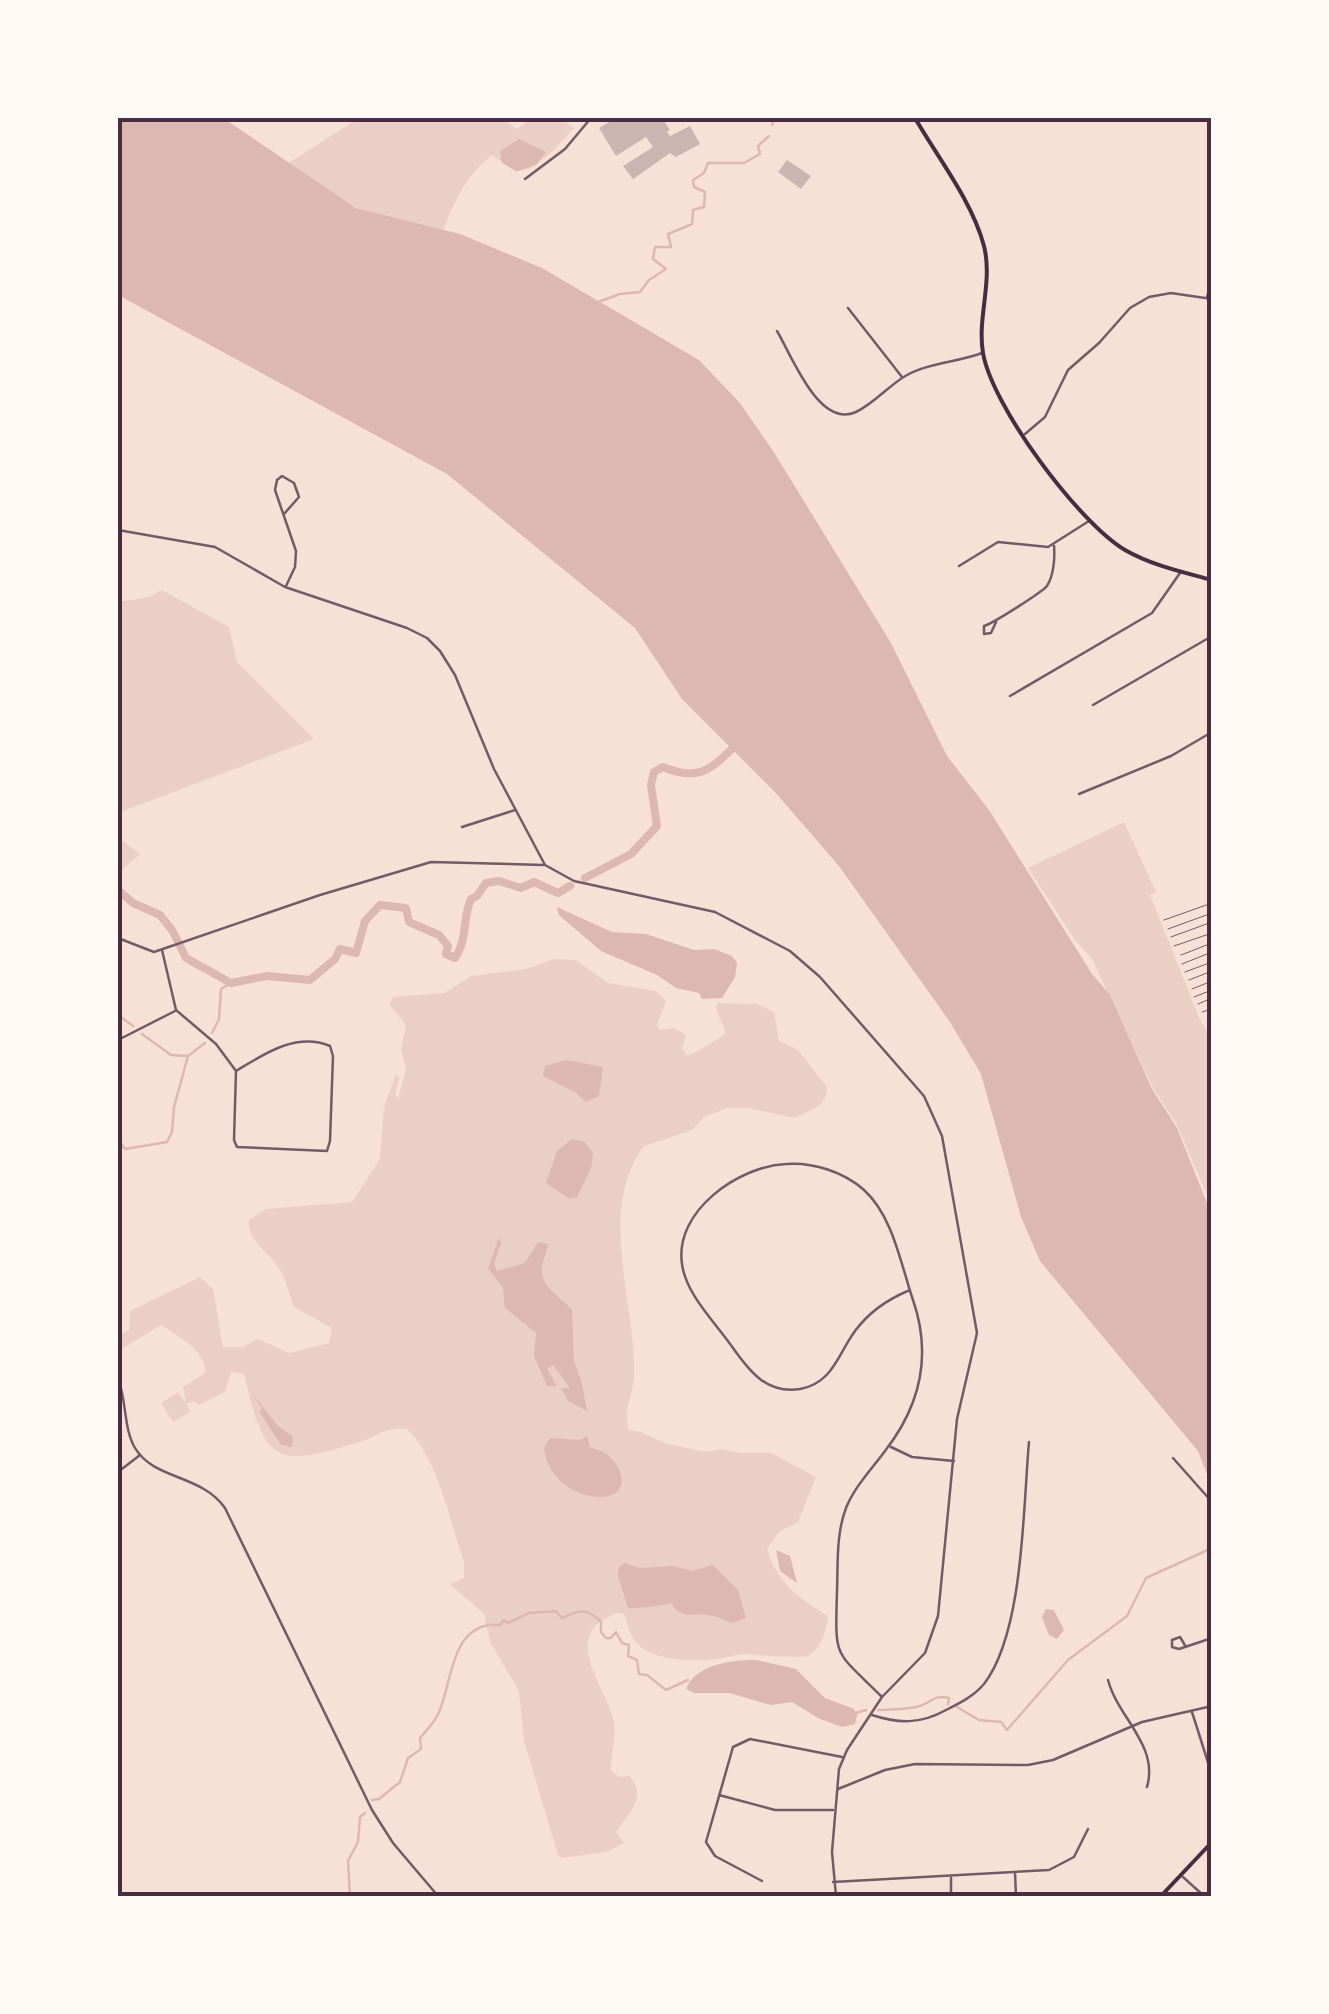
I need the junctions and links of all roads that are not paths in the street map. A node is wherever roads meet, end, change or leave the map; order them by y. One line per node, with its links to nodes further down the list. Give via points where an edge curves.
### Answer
1 (591, 118): 3 (street)
2 (916, 118): 10 (main road, via 984,248)
3 (525, 179)
4 (1212, 247): 5 (street)
5 (1212, 255)
6 (1212, 279): 7 (street)
7 (1209, 299): 12 (street, via 1164,293 1130,308 1068,370 1044,417)
8 (848, 308): 11 (street)
9 (777, 331): 11 (street, via 831,413 857,412)
10 (983, 352): 11 (street); 12 (main road, via 994,391)
11 (903, 378)
12 (1024, 435): 14 (main road)
13 (284, 514): 13 (street, via 275,490 282,476 299,497); 20 (street, via 296,556)
14 (1090, 520): 16 (street); 18 (main road, via 1123,548)
15 (118, 530): 20 (street, via 214,548)
16 (1054, 545): 17 (street, via 998,542); 21 (street, via 1046,588)
17 (959, 566)
18 (1180, 572): 19 (main road); 23 (street, via 1152,613)
19 (1212, 580)
20 (286, 588): 27 (street, via 407,628 434,645 455,675)
21 (996, 622)
22 (1212, 636): 24 (street)
23 (1010, 696)
24 (1093, 705)
25 (1212, 732): 26 (street)
26 (1079, 794)
27 (517, 810): 28 (street); 29 (street)
28 (462, 827)
29 (545, 865): 40 (street, via 431,862); 65 (street, via 574,881 715,912 790,951 924,1096 942,1136 978,1327)
30 (1212, 903): 32 (lane)
31 (1212, 913): 34 (lane)
32 (1164, 920)
33 (1212, 922): 37 (lane)
34 (1168, 929)
35 (1212, 932): 39 (lane)
36 (118, 938): 40 (street)
37 (1171, 938)
38 (1212, 944): 42 (lane)
39 (1174, 946)
40 (162, 950): 55 (street)
41 (1212, 952): 44 (lane)
42 (1181, 956)
43 (1212, 962): 46 (lane)
44 (1182, 964)
45 (1212, 971): 47 (lane)
46 (1185, 972)
47 (1190, 980)
48 (1212, 981): 49 (lane)
49 (1192, 989)
50 (1212, 990): 51 (lane)
51 (1194, 997)
52 (1212, 998): 53 (lane)
53 (1198, 1004)
54 (1212, 1009): 56 (lane)
55 (176, 1010): 57 (street); 58 (street)
56 (1202, 1012)
57 (118, 1040)
58 (236, 1071): 58 (street, via 284,1044 330,1046 326,1151 237,1147)
59 (910, 1290): 59 (street, via 876,1202 850,1180 816,1166 780,1164 744,1176 700,1208 682,1242 682,1270 692,1290 751,1374 780,1388 804,1388 825,1378 864,1320); 62 (street, via 922,1335 922,1371)
60 (118, 1379): 63 (street)
61 (1029, 1442): 74 (street, via 1014,1598 991,1673 972,1696 930,1719)
62 (890, 1446): 65 (street, via 908,1456); 71 (street, via 855,1490 839,1536 836,1633 844,1662)
63 (140, 1455): 66 (street); 89 (street, via 205,1487 222,1504 372,1810)
64 (1173, 1458): 67 (street)
65 (954, 1461): 71 (street, via 933,1636)
66 (118, 1472)
67 (1212, 1502)
68 (1212, 1638): 69 (street)
69 (1186, 1647)
70 (1108, 1680): 75 (street)
71 (882, 1697): 74 (street)
72 (1212, 1706): 73 (street)
73 (1191, 1710): 75 (street); 77 (street)
74 (870, 1715): 76 (street)
75 (1130, 1726): 78 (street, via 1144,1745); 79 (street, via 1041,1763 915,1764)
76 (843, 1758): 79 (street); 80 (street, via 742,1740 730,1752)
77 (1212, 1775)
78 (1147, 1787)
79 (836, 1790): 81 (street)
80 (717, 1795): 81 (street, via 775,1810); 87 (street, via 708,1849)
81 (835, 1810): 88 (street)
82 (1088, 1829): 84 (street, via 1063,1864)
83 (1212, 1842): 85 (main road)
84 (1015, 1872): 86 (street); 92 (street)
85 (1181, 1875): 93 (main road); 94 (street)
86 (951, 1876): 88 (street); 91 (street)
87 (762, 1881)
88 (834, 1882): 90 (street)
89 (438, 1896)
90 (836, 1896)
91 (951, 1896)
92 (1016, 1896)
93 (1161, 1896)
94 (1204, 1896)

